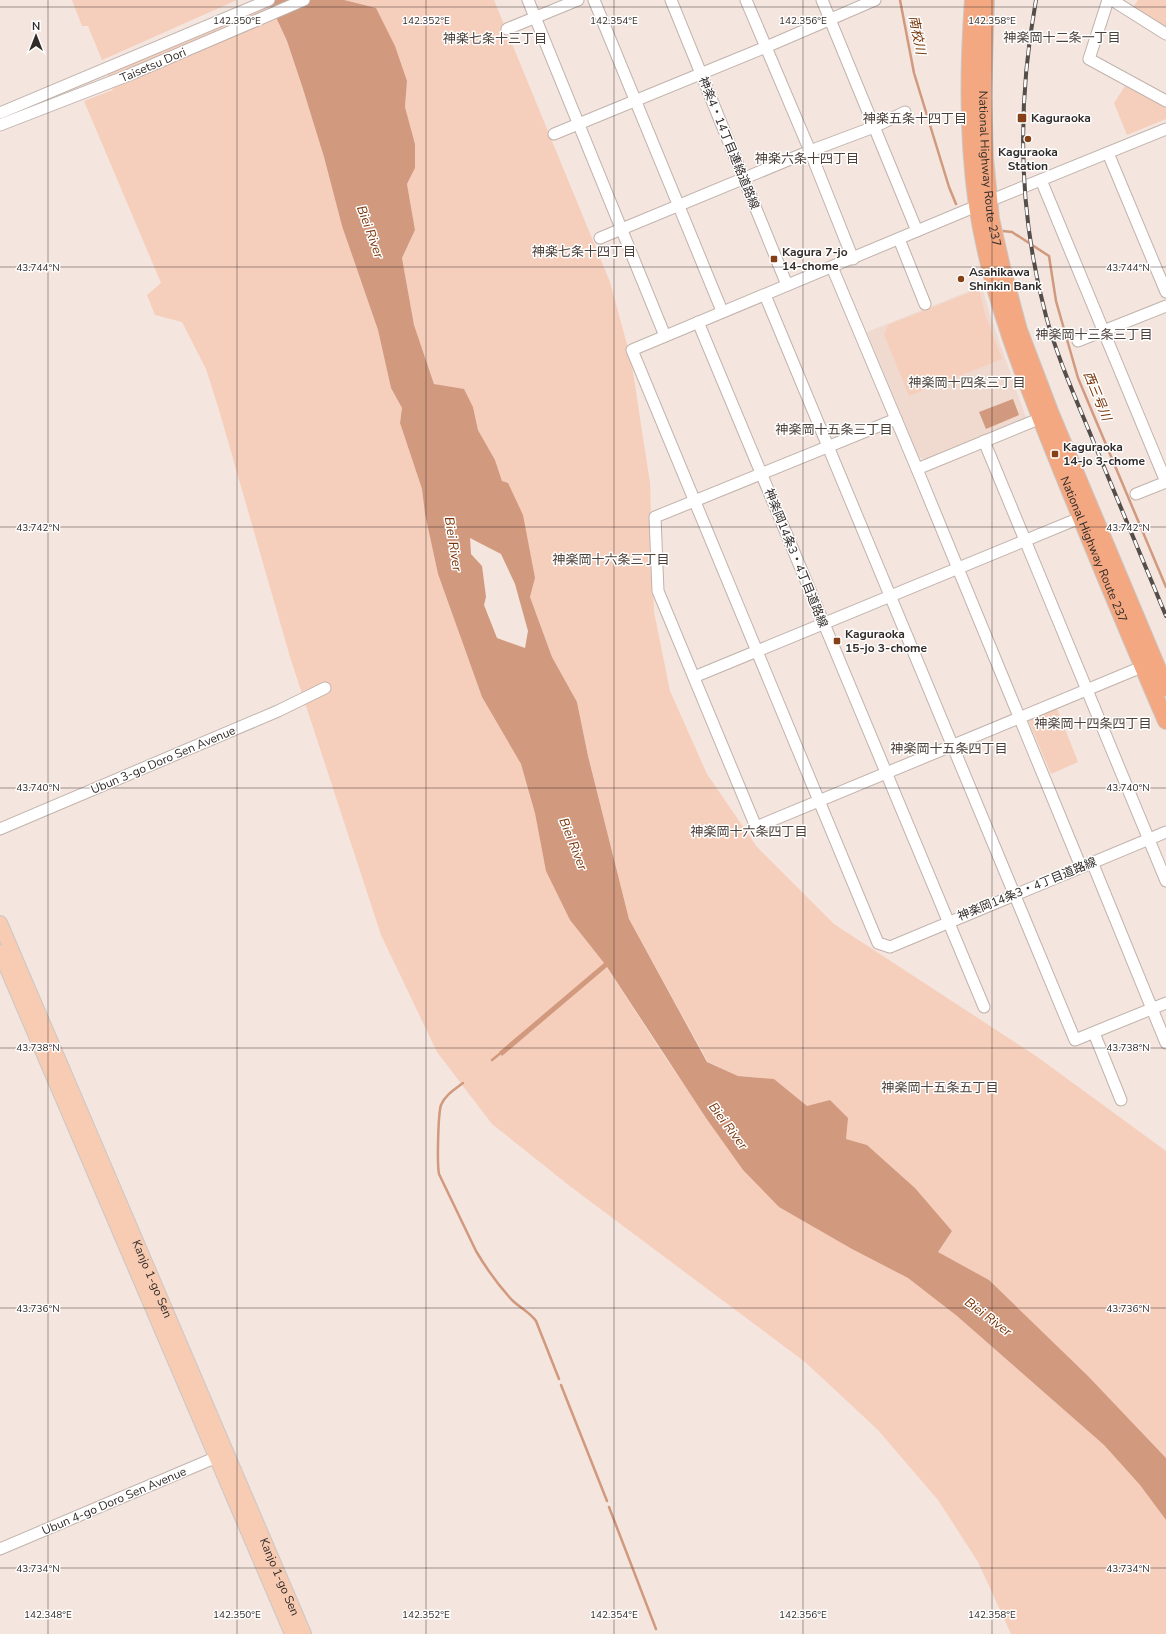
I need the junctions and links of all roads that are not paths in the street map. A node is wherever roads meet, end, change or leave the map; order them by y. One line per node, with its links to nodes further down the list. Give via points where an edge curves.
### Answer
1 (269, 0): 23 (street, Taisetsu Dori)
2 (304, 0): 25 (street, Taisetsu Dori, via 129,76)
3 (528, 0): 14 (street)
4 (578, 0): 14 (street)
5 (594, 0): 20 (street)
6 (671, 0): 19 (street, 神楽4・14丁目連絡道路線)
7 (746, 0): 18 (street)
8 (822, 0): 15 (street)
9 (875, 0): 15 (street)
10 (973, 0): 33 (highway, National Highway Route 237, via 969,50 971,154)
11 (986, 0): 33 (highway, National Highway Route 237)
12 (1108, 0): 21 (street, via 1090,60)
13 (1112, 0): 17 (street)
14 (535, 18): 16 (street); 24 (street)
15 (830, 20): 18 (street); 26 (street)
16 (507, 29)
17 (1166, 34)
18 (766, 47): 19 (street); 29 (street)
19 (701, 74): 20 (street); 31 (street, 神楽4・14丁目連絡道路線)
20 (636, 101): 24 (street); 34 (street)
21 (1166, 101)
22 (905, 112): 26 (street)
23 (0, 113)
24 (578, 124): 28 (street); 35 (street)
25 (0, 126)
26 (874, 127): 29 (street); 36 (street)
27 (1166, 129): 30 (street)
28 (554, 134)
29 (810, 152): 31 (street); 39 (street)
30 (1108, 152): 32 (street); 42 (street)
31 (744, 179): 34 (street); 41 (street, 神楽4・14丁目連絡道路線)
32 (1041, 180): 33 (street); 48 (street)
33 (983, 203): 36 (street); 51 (highway, National Highway Route 237, via 990,271 1001,311)
34 (679, 207): 35 (street); 46 (street)
35 (622, 230): 37 (street); 49 (street)
36 (917, 232): 38 (street)
37 (600, 238)
38 (898, 239): 39 (street); 44 (street)
39 (853, 259): 40 (street)
40 (832, 267): 41 (street); 52 (street)
41 (787, 285): 43 (street)
42 (1166, 292)
43 (765, 295): 46 (street); 54 (street)
44 (925, 304)
45 (1166, 306): 48 (street)
46 (722, 311): 47 (street)
47 (698, 322): 49 (street); 56 (street, 神楽岡14条3・4丁目道路線)
48 (1104, 332): 50 (street); 57 (street)
49 (665, 336): 59 (street, via 632,350)
50 (1078, 341)
51 (1046, 416): 53 (street); 60 (highway, National Highway Route 237)
52 (896, 419): 54 (street); 55 (street)
53 (984, 441): 55 (street); 61 (street)
54 (828, 446): 56 (street); 63 (street)
55 (917, 469): 62 (street)
56 (762, 474): 59 (street); 64 (street, 神楽岡14条3・4丁目道路線)
57 (1166, 482): 58 (street)
58 (1136, 494)
59 (694, 502): 65 (street); 67 (street, via 655,517 658,591)
60 (1087, 515): 61 (street); 66 (highway, National Highway Route 237)
61 (1024, 541): 62 (street); 70 (street)
62 (957, 568): 63 (street); 71 (street)
63 (890, 596): 64 (street); 73 (street)
64 (823, 624): 65 (street); 74 (street, 神楽岡14条3・4丁目道路線)
65 (756, 651): 67 (street); 75 (street)
66 (1149, 664): 69 (highway, National Highway Route 237); 70 (street); 72 (highway, National Highway Route 237)
67 (694, 678): 75 (street, via 756,827)
68 (325, 688): 76 (street, Ubun 3-go Doro Sen Avenue, via 278,711)
69 (1166, 688)
70 (1086, 691): 71 (street); 78 (street)
71 (1019, 718): 73 (street); 80 (street)
72 (1166, 721)
73 (952, 745): 74 (street); 82 (street)
74 (885, 773): 75 (street); 83 (street, 神楽岡14条3・4丁目道路線)
75 (818, 801): 83 (street, via 878,943 890,947)
76 (0, 829)
77 (1166, 832): 78 (street, 神楽岡14条3・4丁目道路線)
78 (1149, 839): 79 (street, 神楽岡14条3・4丁目道路線); 81 (street)
79 (1092, 862): 80 (street, 神楽岡14条3・4丁目道路線); 88 (street)
80 (1081, 867): 82 (street, 神楽岡14条3・4丁目道路線)
81 (1166, 881)
82 (1015, 894): 83 (street, 神楽岡14条3・4丁目道路線); 89 (street, via 1075,1040)
83 (948, 922): 87 (street)
84 (0, 923): 92 (main road, Kanjo 1-go Sen)
85 (0, 952): 92 (main road, Kanjo 1-go Sen)
86 (1166, 1003): 88 (street)
87 (984, 1007)
88 (1151, 1009): 89 (street); 90 (street)
89 (1094, 1033): 91 (street)
90 (1166, 1043)
91 (1121, 1100)
92 (222, 1455): 93 (street, Ubun 4-go Doro Sen Avenue); 94 (main road, Kanjo 1-go Sen); 95 (main road, Kanjo 1-go Sen)
93 (0, 1549)
94 (292, 1634)
95 (304, 1634)

